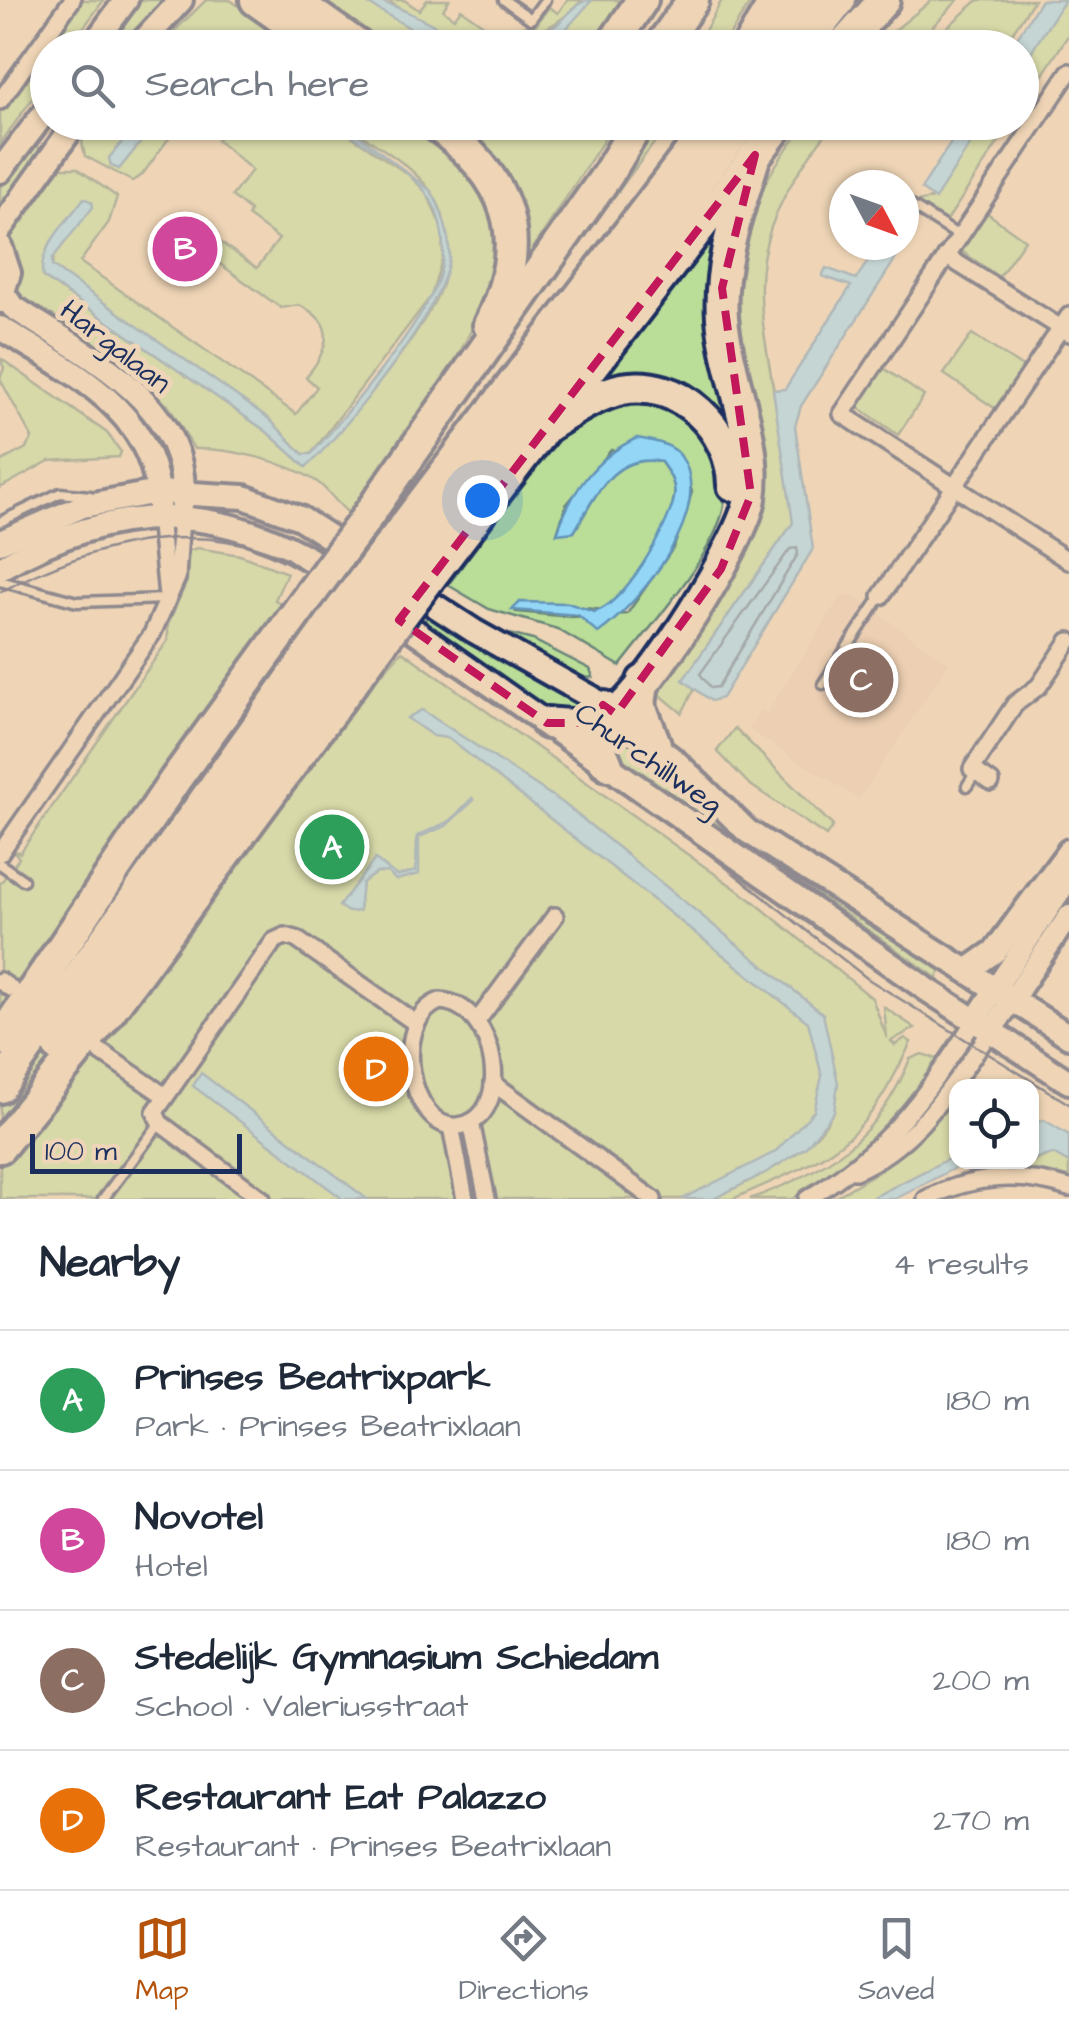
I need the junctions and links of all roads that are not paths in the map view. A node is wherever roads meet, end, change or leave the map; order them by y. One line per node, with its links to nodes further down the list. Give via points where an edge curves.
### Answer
1 (72, 0): 15 (street)
2 (126, 0): 16 (main road)
3 (180, 0): 17 (main road)
4 (256, 0): 18 (highway)
5 (293, 0): 19 (highway)
6 (504, 0): 7 (lane, via 531,19)
7 (545, 0)
8 (642, 0): 20 (highway)
9 (693, 0): 21 (highway)
10 (712, 0): 22 (highway)
11 (776, 0): 23 (highway)
12 (809, 0): 24 (highway)
13 (840, 0): 25 (highway)
14 (884, 0): 26 (highway)
15 (51, 30)
16 (105, 30)
17 (153, 30)
18 (298, 30)
19 (336, 30)
20 (622, 30)
21 (672, 30)
22 (696, 30)
23 (758, 30)
24 (786, 30)
25 (816, 30)
26 (857, 30)
27 (30, 59): 30 (street)
28 (1069, 72): 29 (street)
29 (1054, 95): 31 (street); 32 (street)
30 (0, 101)
31 (1069, 104)
32 (1039, 117)
33 (30, 132): 43 (main road)
34 (63, 140): 46 (main road)
35 (454, 140): 53 (highway, via 480,162 505,203 510,226 500,300)
36 (627, 140): 53 (highway)
37 (687, 140): 45 (highway)
38 (698, 140): 45 (highway)
39 (729, 140): 62 (highway)
40 (767, 140): 42 (highway)
41 (1024, 140): 47 (street)
42 (755, 155): 54 (highway); 70 (highway, via 722,288 751,496 721,569)
43 (0, 172)
44 (919, 211): 47 (lane)
45 (634, 223): 62 (highway)
46 (0, 229)
47 (959, 236): 49 (street)
48 (0, 246): 50 (main road, via 9,273)
49 (946, 256): 51 (street); 55 (street, via 842,414)
50 (2, 298): 56 (main road, Hargalaan, via 148,404 171,438)
51 (1067, 326): 55 (street)
52 (0, 328): 57 (main road, Hargalaan, via 126,415 146,445)
53 (450, 403): 90 (highway, bridge, via 174,780)
54 (544, 428): 62 (highway); 72 (highway, via 598,397 647,389 706,418 731,463 733,499 715,546)
55 (956, 488): 63 (street); 66 (street)
56 (184, 490): 57 (main road, Churchillweg); 59 (main road, Hargalaan); 72 (main road, Churchillweg, via 244,497 312,524)
57 (158, 492): 58 (main road, Churchillweg); 59 (main road, Hargalaan)
58 (115, 498): 60 (lane, via 60,493); 61 (main road, Churchillweg)
59 (170, 516): 64 (main road, via 62,537); 67 (street, via 176,578); 73 (main road, Churchillweg, via 234,526 290,547)
60 (0, 522)
61 (0, 542)
62 (414, 556): 68 (highway, bridge); 68 (highway, bridge)
63 (1069, 561)
64 (0, 568)
65 (0, 581): 67 (lane, via 77,602)
66 (882, 596): 71 (lane)
67 (167, 599): 78 (street, via 132,668)
68 (361, 627): 94 (highway); 99 (highway); 100 (highway, via 106,1016)
69 (1069, 641): 76 (street, via 1039,686 1014,704 972,769 972,779)
70 (643, 682): 72 (highway); 74 (highway, via 640,706)
71 (823, 684)
72 (605, 714): 73 (highway); 74 (main road, Churchillweg); 75 (highway, via 598,748)
73 (546, 723): 75 (main road, Churchillweg)
74 (655, 744): 84 (main road, Churchillweg, via 748,831)
75 (606, 765): 88 (main road, Churchillweg)
76 (991, 782)
77 (1069, 851): 84 (main road, via 995,951)
78 (0, 853)
79 (0, 864): 81 (lane)
80 (1069, 878): 85 (street)
81 (23, 880)
82 (555, 916): 86 (street)
83 (1069, 916): 85 (street)
84 (968, 970): 85 (main road, Churchillweg)
85 (1005, 994): 88 (street); 89 (main road, Churchillweg)
86 (478, 1020): 87 (street, via 455,1002 440,1001); 93 (street)
87 (414, 1022): 95 (street, via 285,936 274,941); 98 (street, via 413,1080 426,1108)
88 (983, 1026): 92 (main road, Churchillweg); 107 (street, via 915,1130 884,1158)
89 (1069, 1036)
90 (0, 1040)
91 (101, 1052): 95 (street)
92 (1069, 1082)
93 (493, 1083): 96 (street, via 486,1108); 106 (street)
94 (0, 1087)
95 (164, 1096): 97 (street, via 155,1112)
96 (471, 1122): 98 (street); 105 (street)
97 (160, 1123): 102 (lane); 103 (street)
98 (451, 1126): 104 (street)
99 (0, 1133)
100 (0, 1147)
101 (1069, 1188): 108 (street, via 1009,1176 950,1187)
102 (103, 1199)
103 (262, 1199)
104 (466, 1199)
105 (487, 1199)
106 (653, 1199)
107 (808, 1199)
108 (926, 1199)

